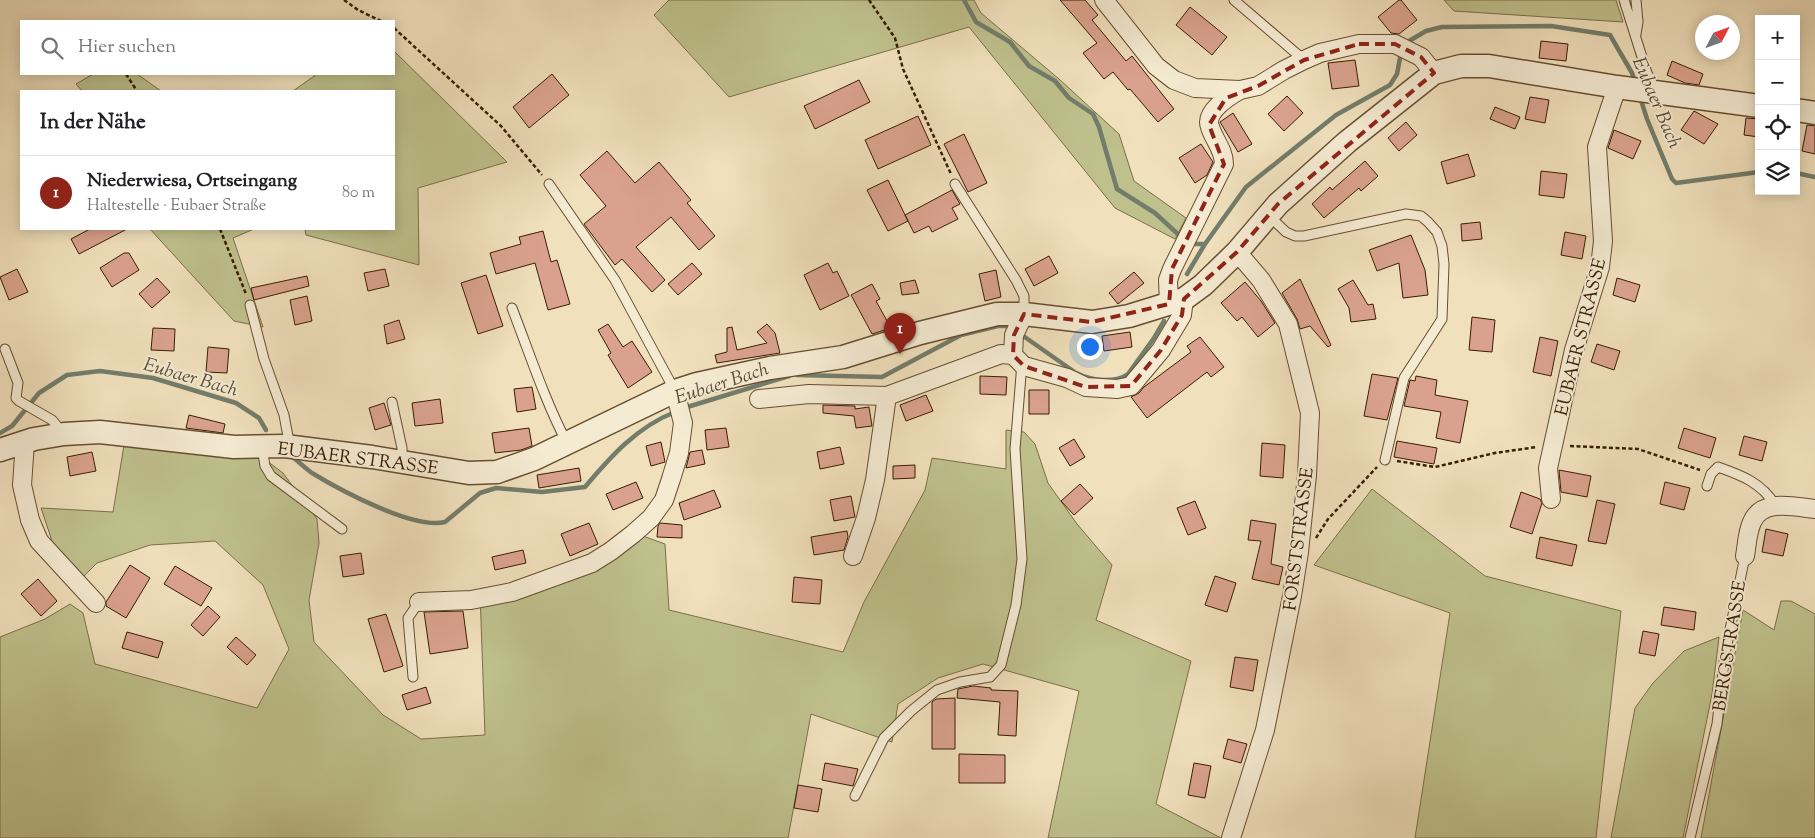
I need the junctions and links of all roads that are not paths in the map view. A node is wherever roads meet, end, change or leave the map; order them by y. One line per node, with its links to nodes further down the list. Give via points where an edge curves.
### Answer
1 (1104, 0): 8 (street, via 1156,66 1174,80 1195,88)
2 (1234, 0): 6 (lane)
3 (1624, 0): 5 (lane)
4 (1636, 0): 5 (lane)
5 (1636, 37): 9 (lane, via 1647,73)
6 (1304, 60): 7 (street, via 1359,44 1395,44 1420,57); 8 (street, via 1258,86)
7 (1434, 73): 9 (street, EUBAER STRASSE, via 1461,66 1489,66); 15 (street, EUBAER STRASSE, via 1347,142 1278,204)
8 (1240, 90): 17 (street, via 1226,98 1210,119 1209,126 1222,151 1224,164 1172,268 1168,280)
9 (1638, 90): 10 (street, EUBAER STRASSE); 36 (street, EUBAER STRASSE, via 1597,147 1603,241 1600,267 1574,350 1548,468)
10 (1755, 105)
11 (1800, 111): 12 (street)
12 (1815, 113)
13 (549, 184): 26 (lane, via 615,280)
14 (955, 184): 20 (lane, via 1024,296)
15 (1269, 216): 16 (street, EUBAER STRASSE); 33 (lane, via 1278,227 1295,236 1406,214 1421,216 1437,232 1444,256 1442,318 1404,378)
16 (1237, 252): 17 (street, EUBAER STRASSE, via 1203,285); 46 (street, FORSTSTRASSE, via 1261,280 1288,324 1310,413 1300,552 1265,730)
17 (1176, 302): 20 (street, EUBAER STRASSE, via 1129,316 1092,322); 22 (street, via 1182,315 1161,350 1131,386 1117,389 1086,387 1034,369)
18 (250, 304): 31 (lane, via 264,359 284,415)
19 (512, 308): 29 (lane)
20 (1019, 325): 22 (street); 26 (street, EUBAER STRASSE, via 997,314 920,333 843,358 770,368 697,384)
21 (5, 349): 27 (lane, via 18,383 16,398 52,420)
22 (1017, 359): 23 (street, via 1001,354); 45 (lane, via 1015,449 1022,559 1016,605 1001,665 990,677 937,690 912,711 884,738)
23 (888, 396): 24 (street, via 809,394); 40 (street, via 875,480)
24 (759, 399)
25 (392, 402): 34 (lane)
26 (678, 403): 29 (street, EUBAER STRASSE); 42 (street, via 682,434 664,500 651,518 611,551 592,563 512,592 471,600)
27 (64, 434): 28 (street, EUBAER STRASSE); 30 (street, EUBAER STRASSE, via 100,432 234,447)
28 (25, 442): 32 (street, EUBAER STRASSE); 43 (street, via 22,485 30,520 39,541)
29 (567, 443): 34 (street, EUBAER STRASSE, via 497,472 469,473)
30 (262, 447): 31 (street, EUBAER STRASSE); 39 (lane, via 265,466 271,476)
31 (290, 447): 34 (street, EUBAER STRASSE)
32 (0, 450)
33 (1385, 460)
34 (402, 462)
35 (1707, 486): 37 (lane, via 1711,474 1718,467 1745,477 1764,489)
36 (1552, 499)
37 (1774, 505): 38 (street); 41 (street, BERGSTRASSE, via 1752,520)
38 (1815, 508)
39 (342, 529)
40 (853, 556)
41 (1745, 556): 47 (lane, BERGSTRASSE, via 1725,654 1717,724)
42 (419, 602): 44 (lane, via 408,618)
43 (96, 603)
44 (413, 677)
45 (855, 796)
46 (1231, 838)
47 (1690, 838)

